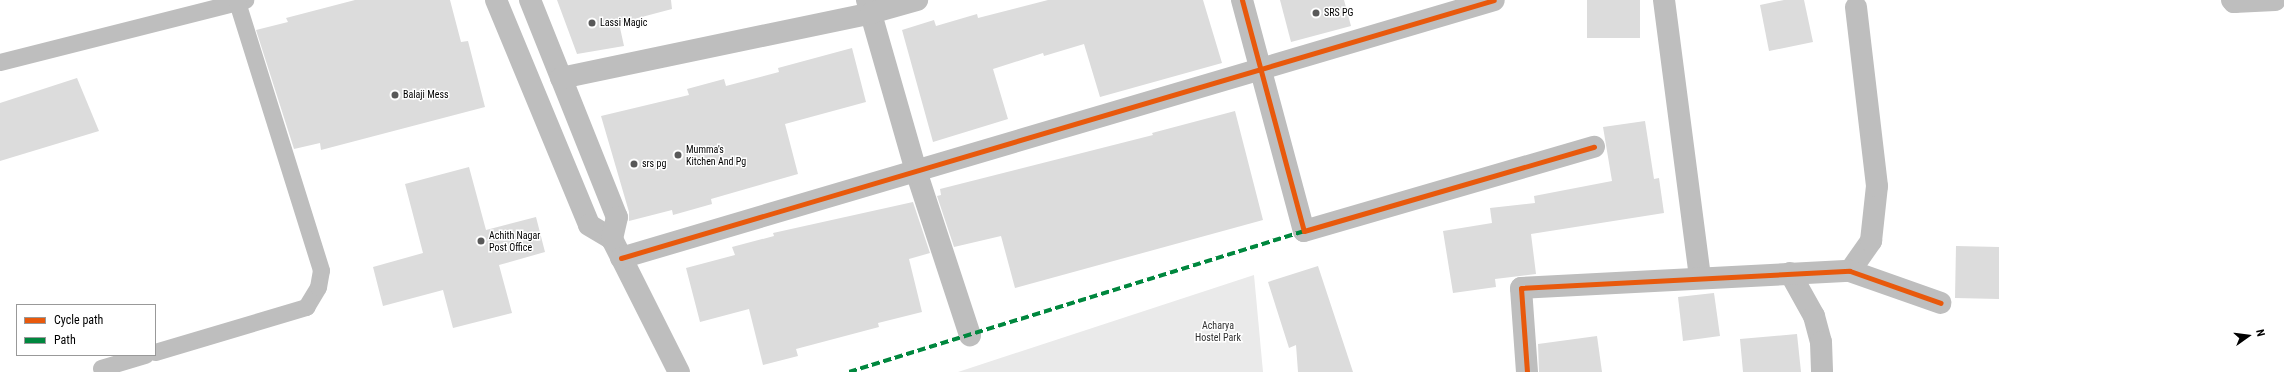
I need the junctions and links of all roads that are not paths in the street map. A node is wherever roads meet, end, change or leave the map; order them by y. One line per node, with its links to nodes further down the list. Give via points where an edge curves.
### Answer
1 (496, 0): 17 (street, via 589,226)
2 (530, 0): 14 (street)
3 (917, 0): 10 (street)
4 (1242, 0): 13 (street)
5 (1494, 0): 13 (street)
6 (1664, 0): 21 (street)
7 (2232, 0): 8 (street)
8 (2275, 0)
9 (241, 1): 12 (lane); 24 (lane, via 321,270 318,287 306,307)
10 (870, 7): 14 (street); 16 (street)
11 (1856, 7): 19 (street, via 1877,186 1871,241)
12 (0, 62)
13 (1259, 71): 15 (street, via 1304,232); 16 (street)
14 (561, 78): 17 (street, via 617,217)
15 (1594, 147)
16 (916, 171): 18 (street); 23 (street)
17 (612, 238): 18 (street)
18 (621, 258): 27 (street)
19 (1850, 271): 20 (street); 22 (street)
20 (1790, 273): 21 (street); 29 (street, via 1814,316 1821,342)
21 (1700, 277): 28 (street, via 1521,288)
22 (1941, 303)
23 (970, 335)
24 (156, 352)
25 (142, 356): 26 (lane)
26 (101, 368)
27 (679, 372)
28 (1527, 372)
29 (1822, 372)

